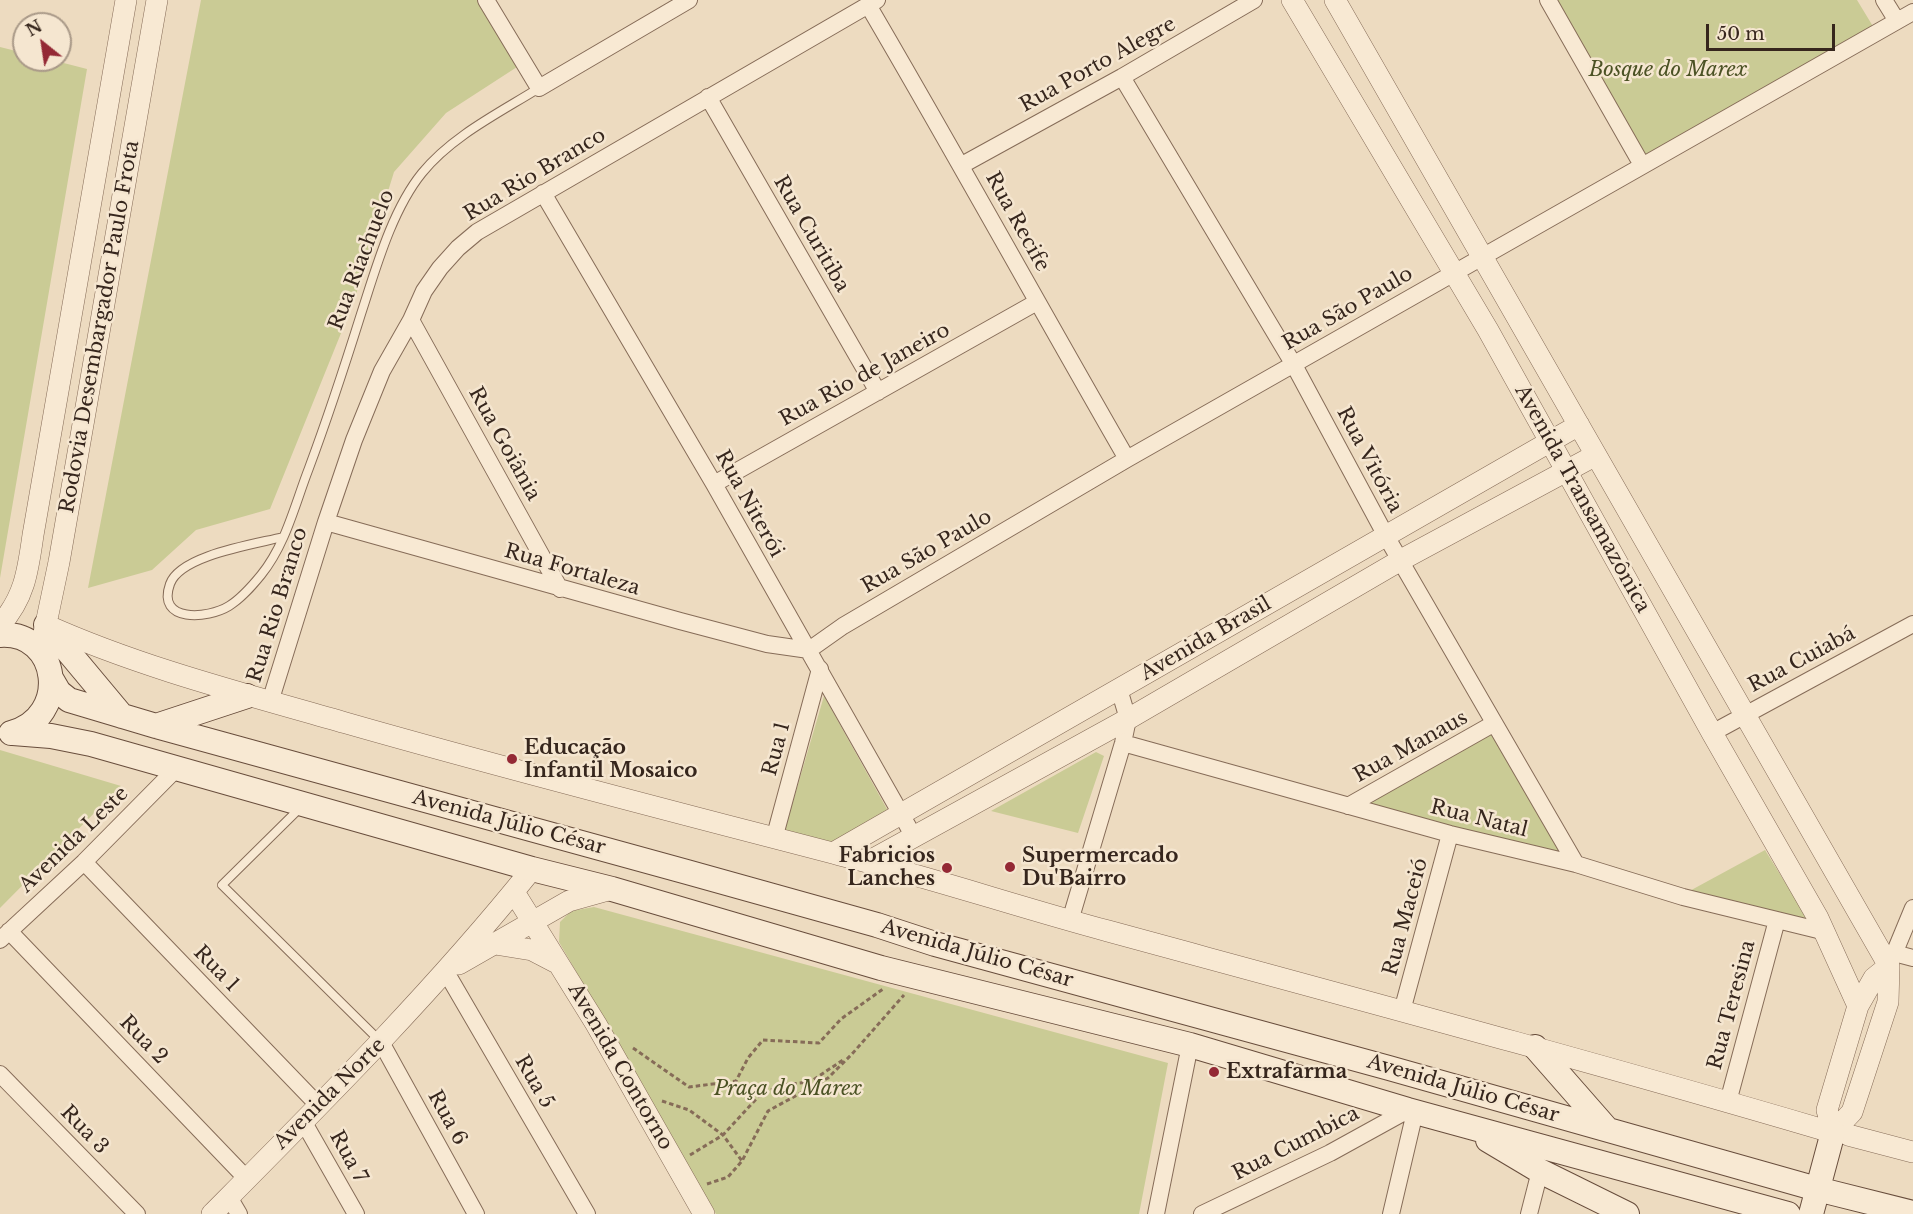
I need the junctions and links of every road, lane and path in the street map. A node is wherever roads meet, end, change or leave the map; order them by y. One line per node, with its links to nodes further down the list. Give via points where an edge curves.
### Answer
1 (126, 0): 37 (street, Rodovia Desembargador Paulo Frota, via 28,571 12,611)
2 (157, 0): 38 (street, Rodovia Desembargador Paulo Frota)
3 (486, 0): 14 (street)
4 (1254, 0): 13 (street, Rua Porto Alegre)
5 (1292, 0): 20 (street, Avenida Transamazônica)
6 (1335, 0): 19 (street, Avenida Transamazônica)
7 (1548, 0): 17 (street)
8 (1884, 0): 12 (street)
9 (683, 2): 14 (street, Rua Riachuelo)
10 (872, 2): 15 (street, Rua Rio Branco); 16 (street, Rua Recife)
11 (1913, 12): 12 (street, Rua São Paulo)
12 (1897, 21): 17 (street, Rua São Paulo)
13 (1122, 77): 16 (street, Rua Porto Alegre); 23 (street, Rua Vitória)
14 (539, 88): 33 (lane, Rua Riachuelo, via 457,141 413,186 373,279)
15 (708, 97): 18 (street, Rua Rio Branco); 24 (street, Rua Curitiba)
16 (962, 165): 21 (street, Rua Recife)
17 (1642, 165): 19 (street, Rua São Paulo)
18 (543, 193): 22 (street, Rua Rio Branco, via 477,232 458,248 424,291); 30 (street, Rua Niterói)
19 (1482, 256): 20 (street, Rua São Paulo); 25 (street, Avenida Transamazônica)
20 (1454, 272): 23 (street, Rua São Paulo); 26 (street, Avenida Transamazônica)
21 (1037, 302): 24 (street, Rua Rio de Janeiro); 28 (street, Rua Recife)
22 (411, 320): 31 (street, Rua Rio Branco, via 382,371); 35 (street, Rua Goiânia)
23 (1294, 365): 28 (street, Rua São Paulo); 32 (street, Rua Vitória)
24 (878, 392): 30 (street, Rua Rio de Janeiro)
25 (1579, 424): 26 (street, Avenida Brasil); 27 (street, Avenida Transamazônica)
26 (1550, 441): 29 (street, Avenida Transamazônica); 32 (street, Avenida Brasil)
27 (1596, 455): 29 (street, Avenida Brasil); 46 (street, Avenida Transamazônica)
28 (1127, 459): 40 (street, Rua São Paulo, via 843,626)
29 (1567, 471): 34 (street, Avenida Brasil); 51 (street, Avenida Transamazônica)
30 (714, 484): 40 (street, Rua Niterói)
31 (326, 522): 35 (street, Rua Fortaleza); 45 (street, Rua Rio Branco)
32 (1386, 536): 34 (street, Rua Vitória); 44 (street, Avenida Brasil)
33 (283, 537): 33 (lane, Rua Riachuelo, via 268,566 249,590 228,607 206,615 185,615 174,610 169,601 170,582 186,564)
34 (1401, 560): 48 (street, Avenida Brasil); 49 (street, Rua Vitória)
35 (560, 589): 40 (street, Rua Fortaleza, via 767,644)
36 (1913, 624): 46 (street, Rua Cuiabá)
37 (0, 625)
38 (46, 625): 41 (street, Rodovia Desembargador Paulo Frota); 45 (street, via 115,654); 47 (main road)
39 (0, 635): 41 (main road, via 18,637)
40 (809, 650): 42 (street, Rua Niterói)
41 (41, 653): 43 (main road)
42 (820, 669): 57 (street, Rua Niterói); 60 (street, Rua 1)
43 (52, 680): 47 (main road, Avenida Júlio César, via 58,692 69,700); 52 (main road, via 51,694 38,719 27,728)
44 (1119, 689): 48 (street); 57 (street, Avenida Brasil)
45 (259, 699): 50 (main road); 60 (street)
46 (1745, 715): 51 (street, Rua Cuiabá); 76 (street, Avenida Transamazônica)
47 (122, 716): 50 (main road, Avenida Júlio César)
48 (1128, 719): 53 (street); 59 (street, Avenida Brasil)
49 (1493, 724): 56 (street, Rua Manaus); 64 (street, Rua Vitória)
50 (156, 726): 94 (main road, Avenida Júlio César)
51 (1712, 733): 72 (street, Avenida Transamazônica)
52 (7, 734): 54 (main road, Avenida Júlio César, via 51,736 92,744)
53 (1123, 743): 56 (street, Rua Natal); 70 (street)
54 (176, 769): 55 (main road, Avenida Júlio César); 62 (street, Avenida Leste)
55 (304, 804): 65 (main road, Avenida Júlio César); 82 (lane, via 222,885)
56 (1348, 806): 58 (street, Rua Natal)
57 (900, 813): 59 (street, Rua Niterói); 61 (street, Avenida Brasil)
58 (1450, 834): 64 (street, Rua Natal); 81 (street, Rua Maceió)
59 (914, 837): 63 (street, Avenida Brasil)
60 (774, 839): 61 (street)
61 (834, 853): 63 (street)
62 (84, 862): 73 (street, Avenida Leste); 90 (street, Rua 1)
63 (868, 862): 70 (street)
64 (1576, 864): 69 (street, Rua Natal, via 1683,897)
65 (532, 869): 66 (main road, Avenida Júlio César); 67 (street)
66 (612, 889): 71 (street, via 569,901); 79 (main road, Avenida Júlio César)
67 (514, 892): 71 (street, Avenida Contorno); 78 (street)
68 (1913, 908): 76 (street)
69 (1777, 920): 72 (street, Rua Natal); 89 (street, Rua Teresina)
70 (1070, 921): 81 (street)
71 (533, 922): 74 (street); 77 (street, Avenida Contorno)
72 (1826, 932): 80 (street, Avenida Transamazônica)
73 (4, 936): 102 (street, Rua 2)
74 (495, 944): 77 (street, via 532,950); 78 (street)
75 (1913, 958): 76 (street)
76 (1892, 959): 80 (street, via 1874,978); 95 (street, via 1888,1002 1851,1112)
77 (559, 964): 88 (street, Avenida Contorno)
78 (446, 972): 82 (street, Avenida Norte); 112 (street, Rua 5)
79 (912, 975): 83 (path, via 841,1019 819,1043 763,1040 735,1081 689,1087); 84 (main road, Avenida Júlio César); 86 (path)
80 (1858, 1006): 95 (street, via 1827,1110)
81 (1402, 1011): 85 (street)
82 (381, 1042): 90 (street, Avenida Norte); 111 (street, Rua 6)
83 (624, 1043)
84 (1190, 1045): 91 (main road, Avenida Júlio César); 114 (street)
85 (1534, 1047): 89 (street); 94 (main road)
86 (852, 1054): 96 (path, via 810,1082 781,1085 758,1097); 98 (path, via 828,1077 768,1111)
87 (0, 1074): 108 (street, Rua 3)
88 (634, 1092): 96 (path, via 689,1110); 99 (street, Avenida Contorno)
89 (1728, 1102): 95 (street)
90 (318, 1105): 92 (street, Avenida Norte)
91 (1412, 1111): 93 (main road, Avenida Júlio César); 115 (street, Rua Cumbica); 116 (street)
92 (303, 1121): 102 (street, Avenida Norte); 110 (street, Rua 7)
93 (1460, 1123): 100 (main road); 106 (main road, Avenida Júlio César)
94 (1606, 1128): 101 (main road, Avenida Júlio César)
95 (1835, 1132): 97 (street); 104 (main road)
96 (723, 1135): 98 (path); 99 (path)
97 (1913, 1152)
98 (742, 1161): 103 (path, via 728,1177)
99 (676, 1164): 103 (street, Avenida Contorno)
100 (1540, 1171): 117 (street); 118 (main road)
101 (1775, 1176): 104 (main road, Avenida Júlio César); 106 (main road)
102 (246, 1178): 105 (street, Avenida Norte)
103 (691, 1189): 113 (street, Avenida Contorno)
104 (1817, 1189): 107 (main road, Avenida Júlio César); 120 (main road)
105 (234, 1206): 109 (street, Avenida Norte)
106 (1762, 1211): 119 (main road, Avenida Júlio César)
107 (1913, 1213)
108 (137, 1214)
109 (212, 1214)
110 (356, 1214)
111 (476, 1214)
112 (586, 1214)
113 (704, 1214)
114 (1156, 1214)
115 (1202, 1214)
116 (1392, 1214)
117 (1530, 1214)
118 (1627, 1214)
119 (1788, 1214)
120 (1812, 1214)

